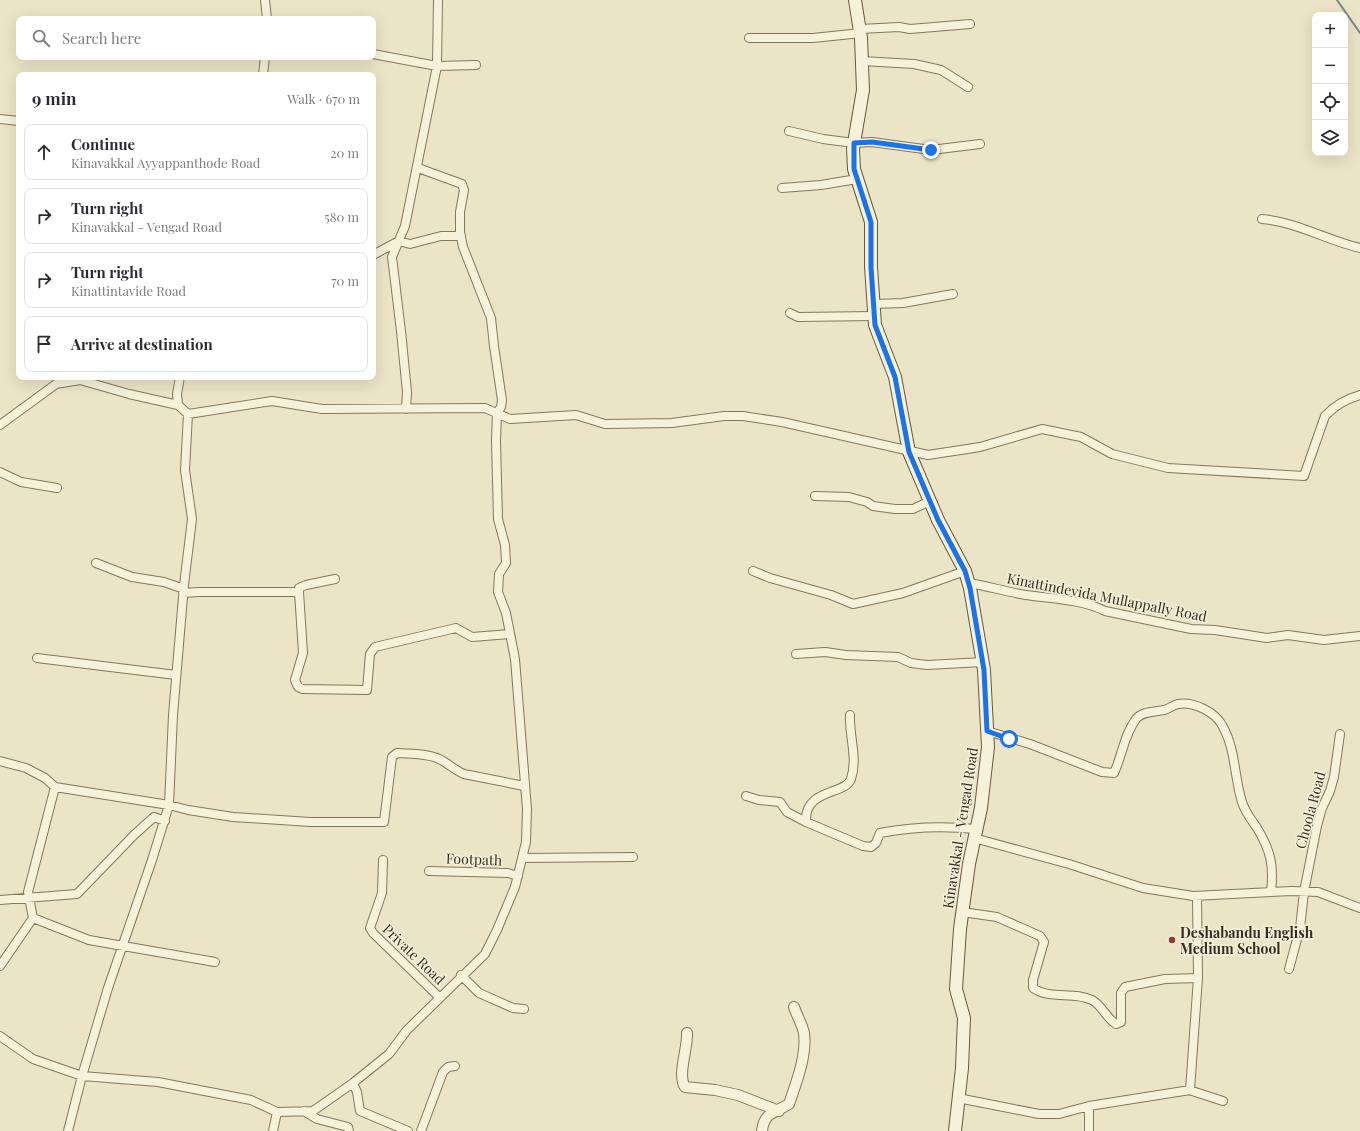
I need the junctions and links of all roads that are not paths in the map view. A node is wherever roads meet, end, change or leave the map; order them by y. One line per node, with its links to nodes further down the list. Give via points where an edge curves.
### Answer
1 (265, 0): 4 (street)
2 (438, 0): 12 (street)
3 (855, 0): 6 (main road, Kinavakkal - Vengad Road)
4 (267, 16)
5 (970, 24): 6 (street)
6 (860, 31): 7 (street, via 813,38); 10 (main road, Kinavakkal - Vengad Road)
7 (749, 38)
8 (376, 55): 12 (street)
9 (265, 60): 13 (street)
10 (862, 61): 14 (street, via 914,64 941,70); 18 (main road, Kinavakkal - Vengad Road, via 863,90)
11 (476, 65): 12 (street)
12 (437, 66): 20 (street)
13 (263, 72)
14 (968, 87)
15 (0, 119): 16 (street)
16 (16, 121)
17 (789, 132): 18 (street)
18 (854, 143): 19 (street, via 872,142 931,150); 21 (main road, Kinavakkal - Vengad Road, via 854,169)
19 (980, 144)
20 (418, 168): 24 (street, via 462,184 464,190 460,212); 25 (street, via 405,226)
21 (857, 178): 22 (street, via 821,185); 29 (main road, Kinavakkal - Vengad Road, via 871,222)
22 (782, 188)
23 (1262, 219): 26 (street, via 1282,220)
24 (461, 236): 25 (street, via 441,236 410,244); 36 (street, via 491,318 502,400 502,407)
25 (399, 241): 27 (street); 35 (street, via 392,257 407,392)
26 (1360, 248)
27 (376, 253)
28 (953, 294): 29 (street, via 903,303)
29 (874, 304): 31 (main road, Kinavakkal - Vengad Road)
30 (790, 313): 31 (street, via 798,317)
31 (874, 316): 39 (main road, Kinavakkal - Vengad Road, via 895,377)
32 (179, 380): 34 (street)
33 (1360, 395): 39 (street, via 1332,408 1325,416 1304,476 1168,468 1112,454 1081,437 1042,429 980,447 928,455)
34 (178, 405): 37 (street); 38 (street, via 80,380 56,384)
35 (406, 409): 36 (street, via 486,408); 37 (street, via 322,409 272,401)
36 (497, 413): 39 (street, via 510,420 576,415 605,424 672,423 743,416 782,422); 51 (street, via 498,519 505,545 506,564 499,574 498,592)
37 (188, 414): 49 (street, via 185,470 192,519)
38 (0, 425)
39 (909, 452): 43 (main road, Kinavakkal - Vengad Road)
40 (0, 472): 41 (street, via 21,482)
41 (56, 488)
42 (815, 496): 43 (street, via 849,497 873,506 913,510)
43 (930, 501): 46 (main road, Kinavakkal - Vengad Road)
44 (96, 563): 49 (street, via 132,577 164,582)
45 (753, 570): 46 (street, via 770,578 832,595 853,604 903,592)
46 (965, 571): 48 (main road, Kinavakkal - Vengad Road)
47 (335, 579): 50 (street, via 306,585 299,588)
48 (969, 583): 52 (street, Kinattindevida Mullappally Road, via 1027,595 1070,600 1105,611 1191,629 1267,638 1288,635 1324,640); 55 (main road, Kinavakkal - Vengad Road)
49 (184, 591): 50 (street); 56 (street)
50 (299, 592): 51 (street, via 303,652 295,680 298,687 303,689 367,690 370,654 375,647 382,645 456,628 472,638)
51 (510, 634): 61 (street, via 515,659)
52 (1360, 636)
53 (796, 654): 55 (street, via 825,652 898,657 911,663 927,665)
54 (37, 658): 56 (street)
55 (983, 662): 58 (main road, Kinavakkal - Vengad Road)
56 (176, 675): 64 (street)
57 (850, 715): 66 (street, via 853,744 851,780 847,785 812,803 806,814)
58 (987, 731): 67 (main road, Kinavakkal - Vengad Road, via 988,747 981,808); 73 (street, via 1030,744 1102,772 1114,773 1136,718 1178,704 1198,706 1222,724 1233,754 1242,801 1271,858)
59 (1340, 734): 74 (street, Choola Road, via 1330,791 1317,826)
60 (0, 761): 62 (street, via 26,768 45,778)
61 (524, 786): 64 (street, via 464,774 424,754 397,753 392,757 384,822 310,822 232,817 188,810); 69 (street, via 527,809 526,842)
62 (55, 787): 64 (street); 76 (street, via 28,892)
63 (746, 796): 66 (street, via 780,802 787,812)
64 (169, 804): 65 (street)
65 (165, 821): 76 (street, via 154,817 77,894); 81 (street)
66 (806, 822): 67 (street, via 871,847 880,833 894,830 954,827)
67 (975, 834): 75 (street, via 1143,888); 79 (main road, Kinavakkal - Vengad Road)
68 (633, 857): 69 (street)
69 (522, 858): 72 (street)
70 (383, 860): 87 (street, Private Road, via 382,893 370,928)
71 (429, 871): 72 (street, Footpath, via 508,873)
72 (518, 876): 85 (street, via 485,954)
73 (1271, 892): 74 (street); 75 (street)
74 (1304, 892): 78 (street, via 1318,892); 84 (street, Choola Road, via 1300,928)
75 (1197, 896): 86 (street)
76 (29, 898): 77 (street); 80 (street)
77 (0, 900)
78 (1360, 908)
79 (962, 912): 86 (street, via 997,917 1040,936 1044,942 1033,988 1055,995 1091,1000 1116,1024 1120,1022 1121,993 1125,987 1165,979); 96 (main road, Kinavakkal - Vengad Road, via 956,989 964,1018)
80 (33, 918): 81 (street, via 89,940); 83 (street)
81 (123, 945): 82 (street); 93 (street)
82 (215, 962)
83 (0, 966)
84 (1289, 969)
85 (461, 975): 87 (street); 89 (street, via 479,993 513,1008)
86 (1198, 978): 95 (street)
87 (439, 997): 94 (street, via 407,1030 389,1054)
88 (794, 1007): 100 (street, via 804,1032 804,1042 789,1104)
89 (524, 1009)
90 (687, 1033): 100 (street, via 682,1074 685,1086 738,1095)
91 (0, 1036): 93 (street, via 33,1059)
92 (455, 1066): 106 (street, via 448,1067 443,1072)
93 (82, 1076): 101 (street, via 158,1082 251,1100); 102 (street)
94 (353, 1084): 99 (street, via 313,1111); 105 (street, via 358,1092 360,1111)
95 (1189, 1090): 97 (street); 98 (street)
96 (958, 1098): 98 (street, via 1039,1114 1059,1114); 108 (main road, Kinavakkal - Vengad Road)
97 (1223, 1100)
98 (1089, 1106): 109 (street)
99 (304, 1111): 101 (street); 104 (street, via 317,1119 348,1127)
100 (779, 1111): 107 (street, via 769,1114 764,1119)
101 (277, 1112): 103 (street)
102 (68, 1131)
103 (273, 1131)
104 (349, 1131)
105 (408, 1131)
106 (421, 1131)
107 (762, 1131)
108 (955, 1131)
109 (1089, 1131)

